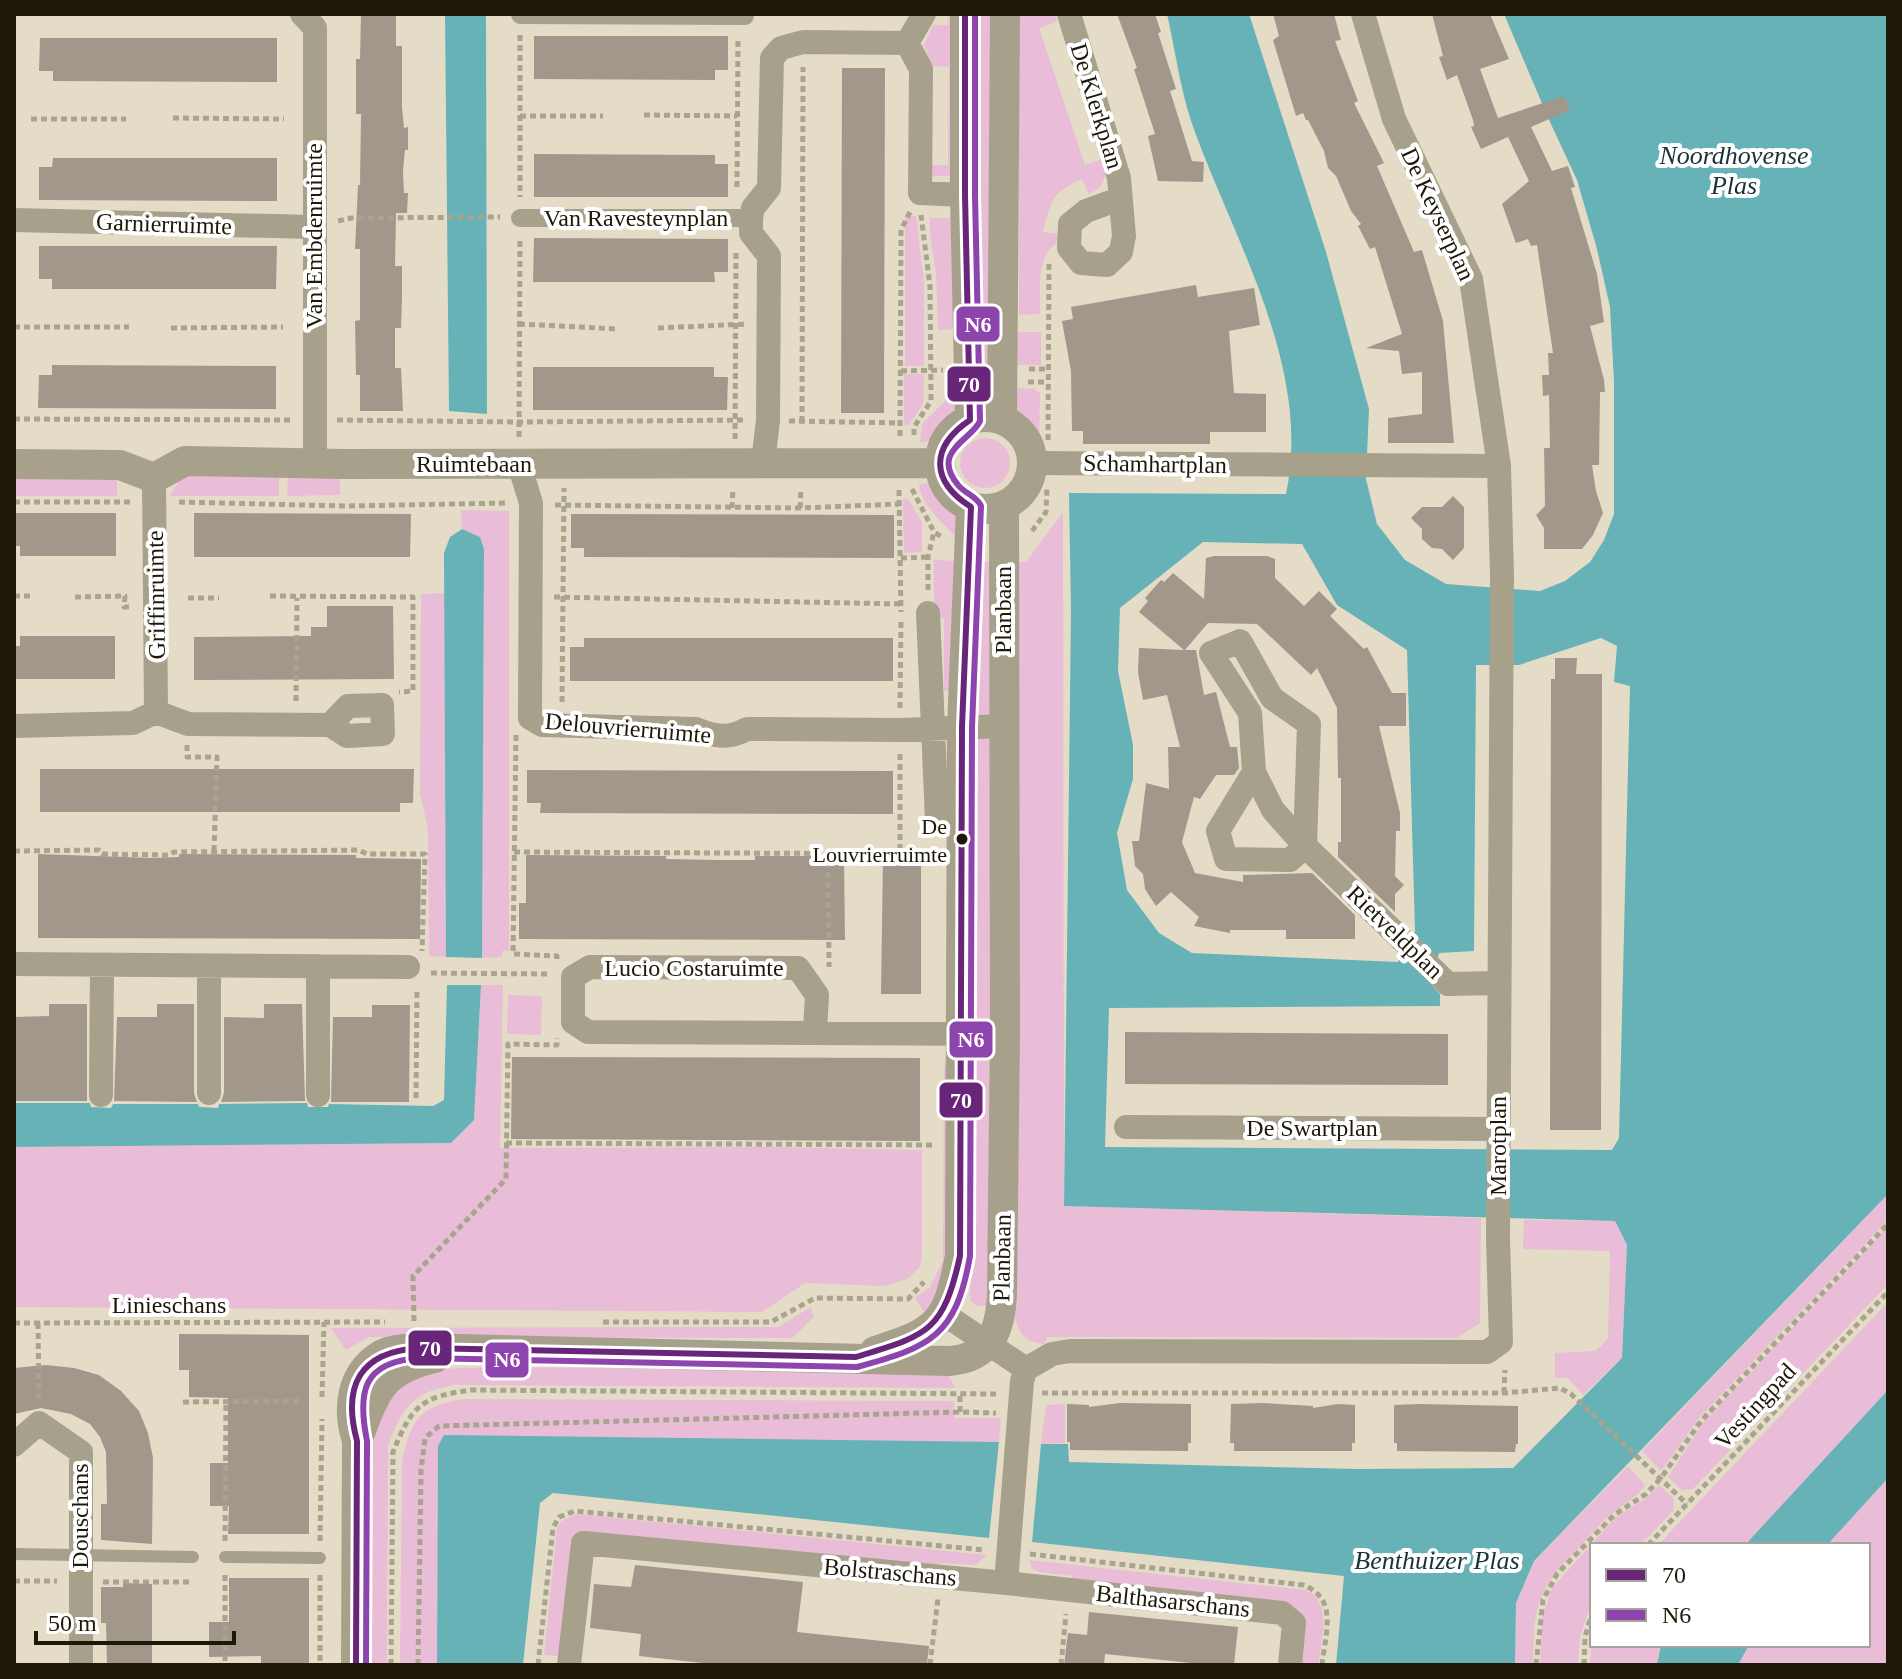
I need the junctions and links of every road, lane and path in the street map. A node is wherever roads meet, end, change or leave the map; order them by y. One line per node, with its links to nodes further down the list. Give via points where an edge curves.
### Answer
1 (302, 14): 25 (street, Van Embdenruimte, via 315,28)
2 (924, 14): 10 (street)
3 (965, 14): 20 (street)
4 (1005, 14): 41 (street)
5 (1069, 14): 21 (street, De Klerkplan, via 1119,178)
6 (1363, 14): 52 (street, De Keyserplan, via 1394,119 1471,279)
7 (520, 15): 8 (street)
8 (745, 16)
9 (803, 42): 10 (street); 23 (street, Van Ravesteynplan, via 781,48 772,58 769,188); 42 (path)
10 (907, 43): 19 (street, via 921,69)
11 (644, 115): 14 (path)
12 (520, 116): 13 (path)
13 (603, 116)
14 (737, 116)
15 (173, 118): 18 (path)
16 (31, 119): 17 (path)
17 (126, 119)
18 (284, 119)
19 (920, 193): 20 (street); 36 (path, via 930,286); 43 (path, via 901,230)
20 (965, 195): 40 (street)
21 (1119, 199): 26 (street, De Klerkplan, via 1086,211 1070,224); 26 (street, De Klerkplan, via 1121,252 1107,265 1081,263)
22 (514, 218): 23 (street, Van Ravesteynplan); 25 (path, via 351,218)
23 (751, 218): 27 (street, Van Ravesteynplan, via 751,233 769,256)
24 (14, 220): 25 (street, Garnierruimte)
25 (314, 227): 38 (street, Van Embdenruimte)
26 (1069, 248): 35 (path, via 1049,260)
27 (768, 322): 33 (path); 39 (street, Van Ravesteynplan)
28 (518, 324): 34 (path)
29 (14, 327): 30 (path)
30 (129, 327)
31 (283, 327): 32 (path)
32 (171, 328)
33 (658, 328)
34 (617, 329)
35 (1048, 382)
36 (931, 383)
37 (14, 419): 38 (path)
38 (315, 420): 39 (path); 44 (street, Van Embdenruimte)
39 (768, 420): 42 (path); 46 (street, Van Ravesteynplan)
40 (970, 420): 41 (street); 48 (street, via 951,432)
41 (1002, 420): 49 (street, via 1027,442)
42 (802, 422): 43 (path)
43 (900, 423): 47 (path)
44 (315, 463): 51 (street, Ruimtebaan); 53 (street, Ruimtebaan, via 185,461)
45 (561, 463): 46 (street, Ruimtebaan); 51 (street, Ruimtebaan); 57 (path)
46 (763, 463): 47 (street, Ruimtebaan)
47 (899, 463): 48 (street, Ruimtebaan); 56 (path)
48 (940, 463): 59 (street, via 951,494)
49 (1032, 463): 52 (street, Schamhartplan); 58 (street, via 1024,489)
50 (14, 464): 53 (street, via 120,465)
51 (519, 464): 55 (street, Delouvrierruimte)
52 (1499, 466): 103 (street, Marotplan)
53 (154, 490): 54 (path); 55 (path, via 345,506); 73 (street, Griffinruimte)
54 (14, 502)
55 (531, 503): 57 (path); 66 (street, Delouvrierruimte)
56 (900, 504): 57 (path); 62 (path)
57 (565, 506): 68 (path)
58 (1004, 506): 59 (street); 83 (street, Planbaan)
59 (971, 507): 85 (street, Planbaan)
60 (934, 532): 61 (path)
61 (928, 557): 62 (path); 74 (path)
62 (900, 558): 72 (path)
63 (14, 596): 64 (path)
64 (30, 596)
65 (270, 596): 71 (path)
66 (531, 596): 68 (path); 79 (street, Delouvrierruimte)
67 (75, 597): 73 (path, via 125,596 124,607)
68 (563, 597): 72 (path); 82 (path)
69 (188, 598): 70 (path)
70 (219, 598)
71 (297, 598): 76 (path, via 413,597 413,691 389,692); 84 (path)
72 (901, 604): 86 (path)
73 (156, 608): 77 (street, Griffinruimte)
74 (928, 613): 85 (street)
75 (1272, 698): 78 (street); 78 (street, Rietveldplan, via 1240,641 1211,653); 89 (street, Rietveldplan, via 1309,724)
76 (382, 705): 84 (street, via 348,706 330,725)
77 (156, 712): 80 (street); 81 (street, via 133,723)
78 (1250, 713): 87 (street, Rietveldplan)
79 (530, 718): 82 (street, Delouvrierruimte); 92 (path, via 516,721)
80 (188, 724): 84 (street); 91 (path, via 187,757 217,757)
81 (14, 726)
82 (561, 726): 86 (street, Delouvrierruimte, via 696,729 713,736 734,736 747,729)
83 (1003, 726): 85 (street, Delouvrierruimte); 107 (street, Planbaan)
84 (296, 727)
85 (947, 727): 86 (street, Delouvrierruimte); 88 (street); 106 (street, Planbaan)
86 (900, 730): 94 (path)
87 (1254, 772): 89 (street, Rietveldplan, via 1273,810); 89 (street, via 1218,831 1226,859 1290,860)
88 (937, 820)
89 (1305, 846): 103 (street, Rietveldplan, via 1448,984)
90 (14, 851): 91 (path)
91 (214, 851): 101 (path, via 425,854)
92 (514, 852): 93 (path); 102 (path, via 513,954 557,956)
93 (828, 852): 94 (path); 100 (path)
94 (900, 853): 95 (path)
95 (937, 854)
96 (14, 964): 97 (street)
97 (102, 965): 98 (street); 109 (street)
98 (209, 966): 99 (street); 108 (street)
99 (318, 966): 101 (street); 110 (street)
100 (829, 969)
101 (418, 972): 102 (path); 111 (path)
102 (565, 977): 105 (street, Lucio Costaruimte, via 573,1022 588,1032); 105 (street, Lucio Costaruimte, via 590,967 798,968 817,995)
103 (1499, 983): 114 (street, Marotplan)
104 (557, 1031): 115 (path, via 557,1045 508,1044)
105 (815, 1031): 106 (street, Lucio Costaruimte)
106 (961, 1033): 107 (street, Lucio Costaruimte); 121 (street, Planbaan, via 960,1256)
107 (1005, 1034): 128 (street, Planbaan, via 1001,1314)
108 (209, 1093)
109 (101, 1095)
110 (318, 1095)
111 (416, 1098)
112 (1126, 1127): 114 (street, De Swartplan)
113 (935, 1129): 116 (path)
114 (1498, 1134): 130 (street, Marotplan, via 1501,1342 1487,1352 1070,1351 1052,1354)
115 (506, 1143): 116 (path); 123 (path, via 506,1179 413,1276)
116 (934, 1145): 117 (path)
117 (934, 1159)
118 (1888, 1224): 140 (path, via 1701,1421)
119 (927, 1276): 125 (path, via 908,1299 815,1298 771,1322)
120 (1888, 1292): 141 (path, Vestingpad)
121 (944, 1314): 128 (street); 129 (street, via 918,1336)
122 (324, 1322): 123 (path, Linieschans); 127 (path, Linieschans); 132 (path)
123 (414, 1322): 124 (path, Linieschans)
124 (429, 1322)
125 (600, 1322)
126 (14, 1323): 127 (path, Linieschans)
127 (38, 1323): 138 (path)
128 (988, 1345): 129 (street, via 962,1360); 130 (street)
129 (856, 1357): 156 (street, via 464,1350 414,1363 387,1379 372,1397 357,1441)
130 (1023, 1392): 131 (path); 136 (path); 140 (path, via 1504,1393 1560,1388); 149 (street)
131 (960, 1395): 136 (path); 157 (path, via 471,1390 430,1399 406,1422 393,1452)
132 (322, 1400)
133 (299, 1401): 135 (path)
134 (183, 1402): 135 (path)
135 (226, 1402): 146 (path)
136 (960, 1412): 158 (path, via 439,1426 425,1438 421,1470)
137 (322, 1416): 147 (path)
138 (39, 1423): 139 (street); 144 (street, Douschans, via 81,1452)
139 (14, 1445)
140 (1661, 1478): 141 (path); 162 (path, via 1614,1515 1557,1574 1543,1600)
141 (1687, 1504): 142 (path, Vestingpad)
142 (1650, 1543)
143 (14, 1554): 144 (lane)
144 (80, 1556): 145 (lane); 154 (street, Douschans)
145 (193, 1557)
146 (225, 1557): 147 (lane); 152 (path)
147 (320, 1558): 155 (path)
148 (941, 1577): 149 (street, Bolstraschans); 153 (street, Bolstraschans, via 583,1543); 159 (path)
149 (1006, 1583): 150 (street, Balthasarschans)
150 (1069, 1590): 160 (path); 161 (street, Balthasarschans, via 1282,1613 1294,1623)
151 (1590, 1620): 163 (path)
152 (225, 1661)
153 (576, 1664)
154 (81, 1665)
155 (320, 1665)
156 (356, 1665)
157 (391, 1665)
158 (418, 1665)
159 (930, 1665)
160 (1061, 1665)
161 (1290, 1665)
162 (1536, 1665)
163 (1584, 1665)

